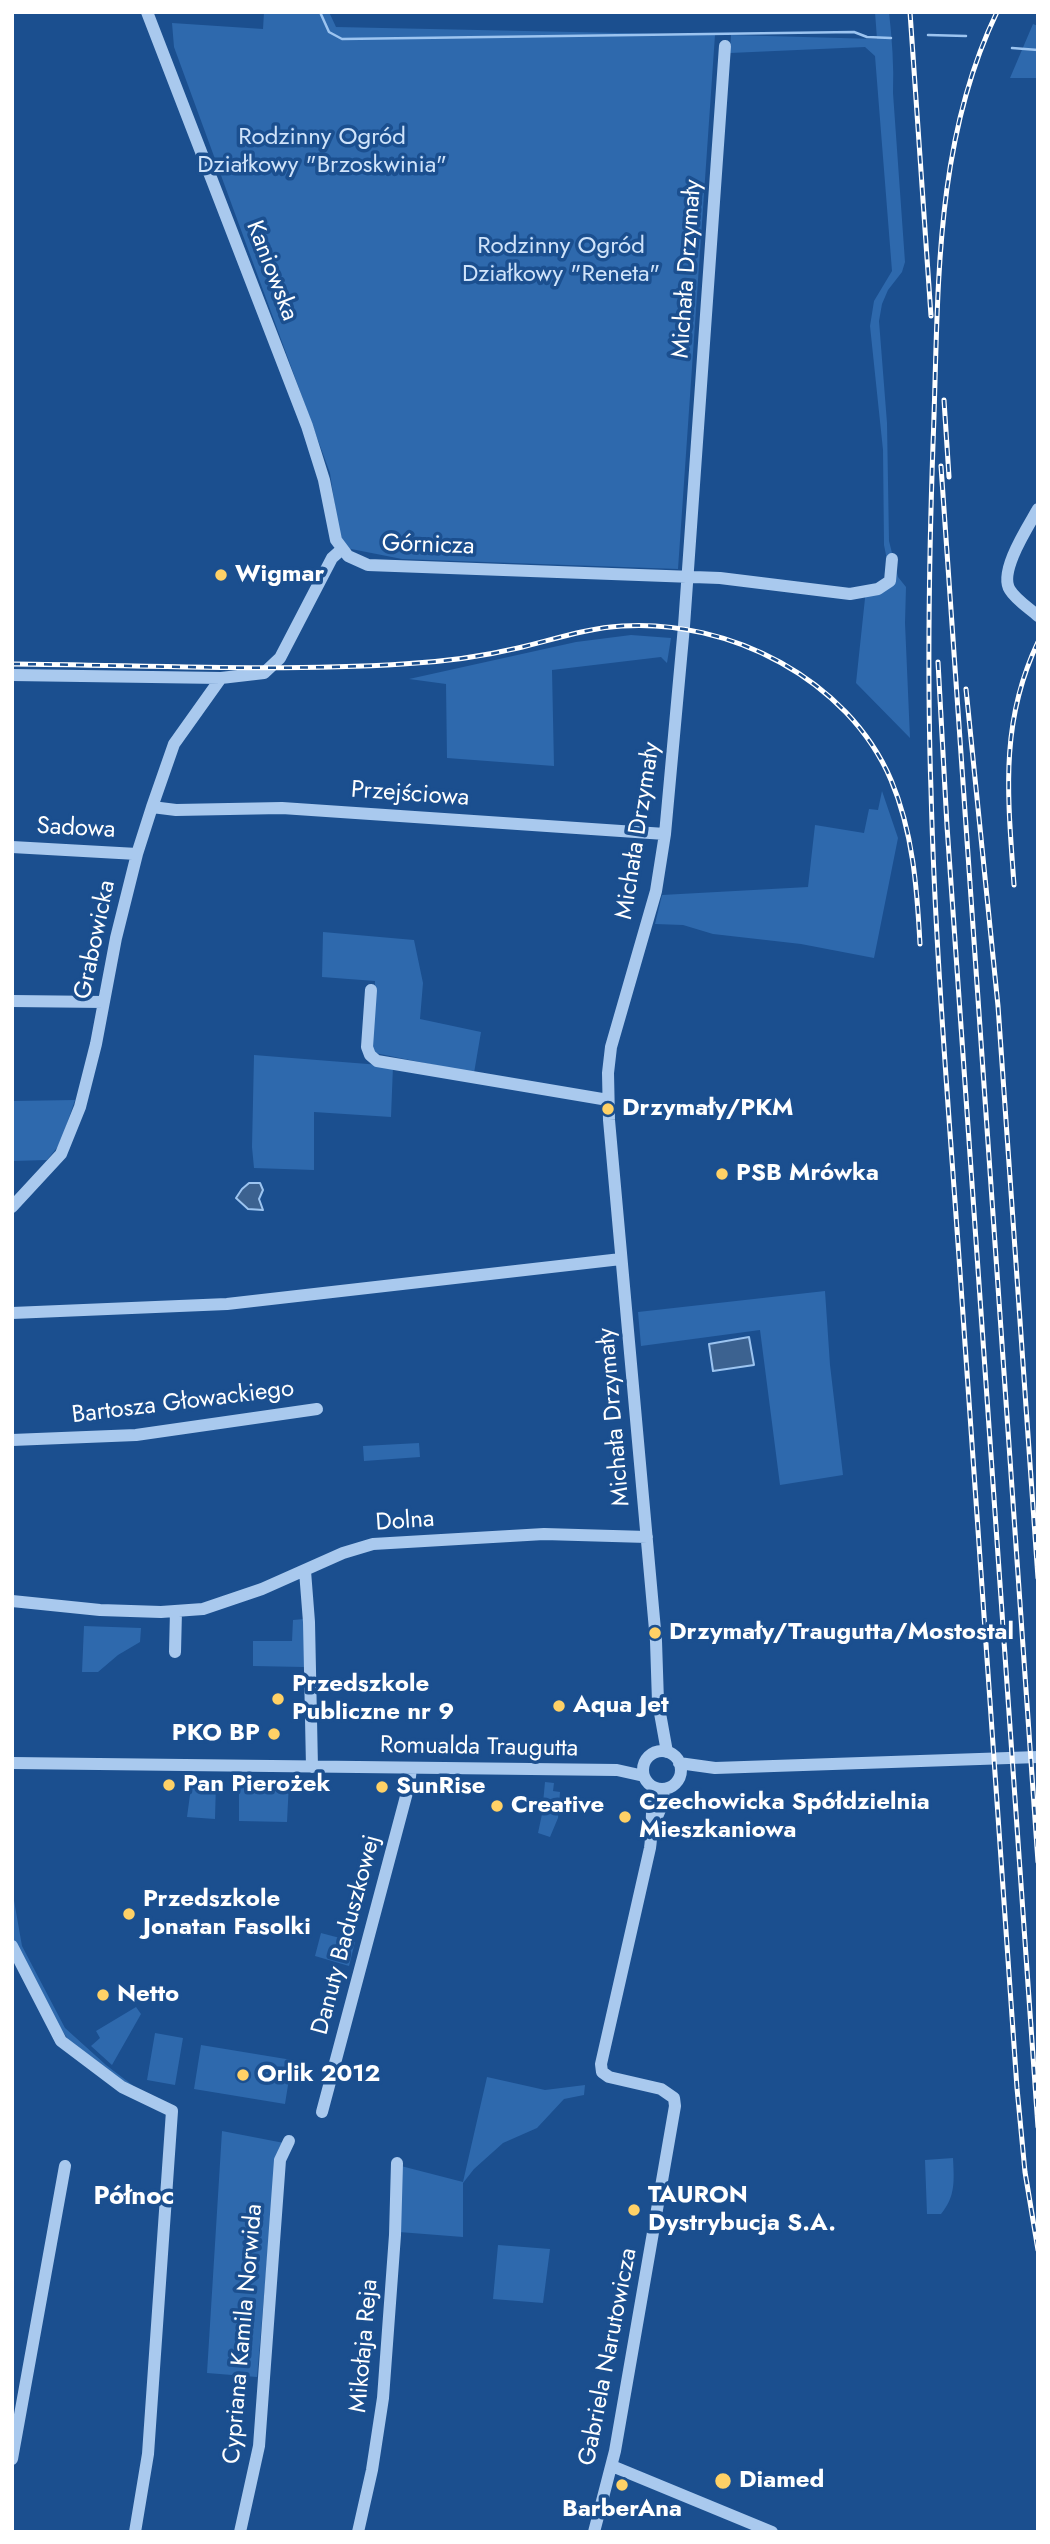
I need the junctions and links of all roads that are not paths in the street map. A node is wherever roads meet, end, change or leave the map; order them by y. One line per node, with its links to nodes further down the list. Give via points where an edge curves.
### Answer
1 (148, 12): 4 (street, Kaniowska, via 307,426)
2 (725, 46): 6 (street, Michała Drzymały)
3 (1038, 509): 7 (street, via 1006,576 1009,589)
4 (341, 550): 6 (street, Górnicza, via 368,565); 9 (street, via 332,558 280,657 264,673)
5 (892, 559): 6 (street, Górnicza, via 890,581 878,589 850,594)
6 (687, 576): 11 (street, Michała Drzymały)
7 (1038, 616)
8 (12, 675): 9 (street)
9 (221, 678): 10 (street, Grabowicka, via 174,744)
10 (152, 807): 11 (street, Przejściowa, via 282,808); 13 (street, Grabowicka)
11 (665, 834): 17 (street, Michała Drzymały, via 656,891 611,1047)
12 (12, 847): 13 (street, Sadowa)
13 (137, 854): 16 (street, Grabowicka)
14 (371, 990): 17 (street, via 367,1047 377,1060)
15 (12, 1001): 16 (street)
16 (104, 1002): 18 (street, Grabowicka, via 80,1107 61,1154)
17 (608, 1100): 19 (street, Michała Drzymały)
18 (12, 1207)
19 (621, 1259): 20 (street, via 227,1304); 23 (street, Michała Drzymały)
20 (12, 1312)
21 (317, 1409): 22 (street, Bartosza Głowackiego, via 136,1435)
22 (12, 1440)
23 (647, 1537): 24 (street, Dolna, via 544,1534 373,1544); 28 (street, Michała Drzymały)
24 (305, 1571): 26 (street, Dolna, via 220,1605); 31 (street)
25 (12, 1601): 26 (street, Dolna, via 100,1610)
26 (177, 1611): 27 (street)
27 (175, 1652)
28 (661, 1753): 33 (street); 34 (street)
29 (1038, 1757): 33 (street)
30 (12, 1763): 31 (street, Romualda Traugutta)
31 (312, 1767): 32 (street, Romualda Traugutta)
32 (411, 1768): 34 (street, Romualda Traugutta); 37 (street, Danuty Baduszkowej)
33 (679, 1769): 35 (street, via 674,1784)
34 (644, 1770): 35 (street, via 650,1785)
35 (660, 1788): 42 (street, Gabriela Narutowicza, via 651,1802 653,1828 601,2064 609,2077 661,2089 674,2098 676,2106)
36 (12, 1946): 43 (street, via 61,2041 122,2087 172,2111 148,2454)
37 (322, 2112)
38 (289, 2141): 44 (street, Cypriana Kamila Norwida, via 280,2160 259,2446)
39 (397, 2162): 45 (street, Mikołaja Reja, via 383,2398)
40 (65, 2166): 41 (street)
41 (12, 2459)
42 (612, 2466): 46 (street, Gabriela Narutowicza); 47 (street)
43 (135, 2532)
44 (240, 2532)
45 (358, 2532)
46 (594, 2532)
47 (772, 2532)

